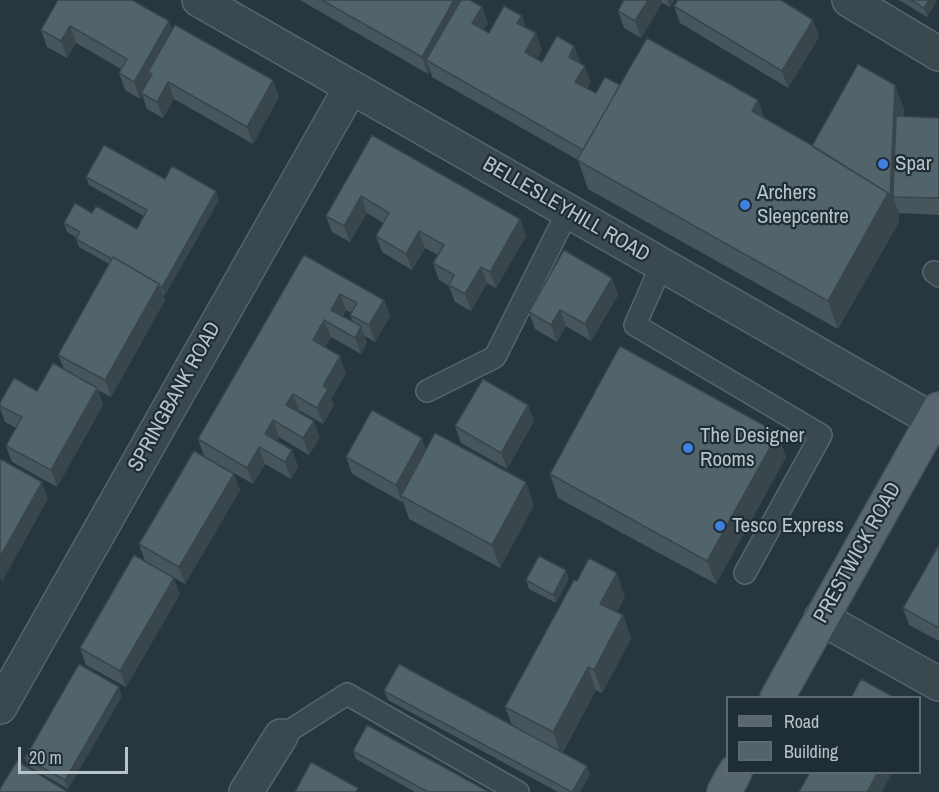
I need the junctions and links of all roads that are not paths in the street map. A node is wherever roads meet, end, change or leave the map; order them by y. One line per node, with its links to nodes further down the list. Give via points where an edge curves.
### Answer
1 (199, 0): 4 (street, BELLESLEYHILL ROAD)
2 (849, 0): 3 (street)
3 (939, 54)
4 (351, 87): 5 (street, BELLESLEYHILL ROAD); 13 (street, SPRINGBANK ROAD)
5 (568, 211): 6 (street, BELLESLEYHILL ROAD); 7 (lane, via 495,357)
6 (662, 264): 8 (street, BELLESLEYHILL ROAD); 9 (lane, via 635,325 821,435)
7 (428, 391)
8 (936, 414): 10 (main road, PRESTWICK ROAD)
9 (745, 573)
10 (821, 618): 11 (street); 12 (main road, PRESTWICK ROAD)
11 (939, 684)
12 (778, 696)
13 (0, 707)
14 (281, 736): 16 (street); 17 (lane, via 347,694)
15 (734, 774): 18 (main road)
16 (246, 792)
17 (518, 792)
18 (724, 792)

